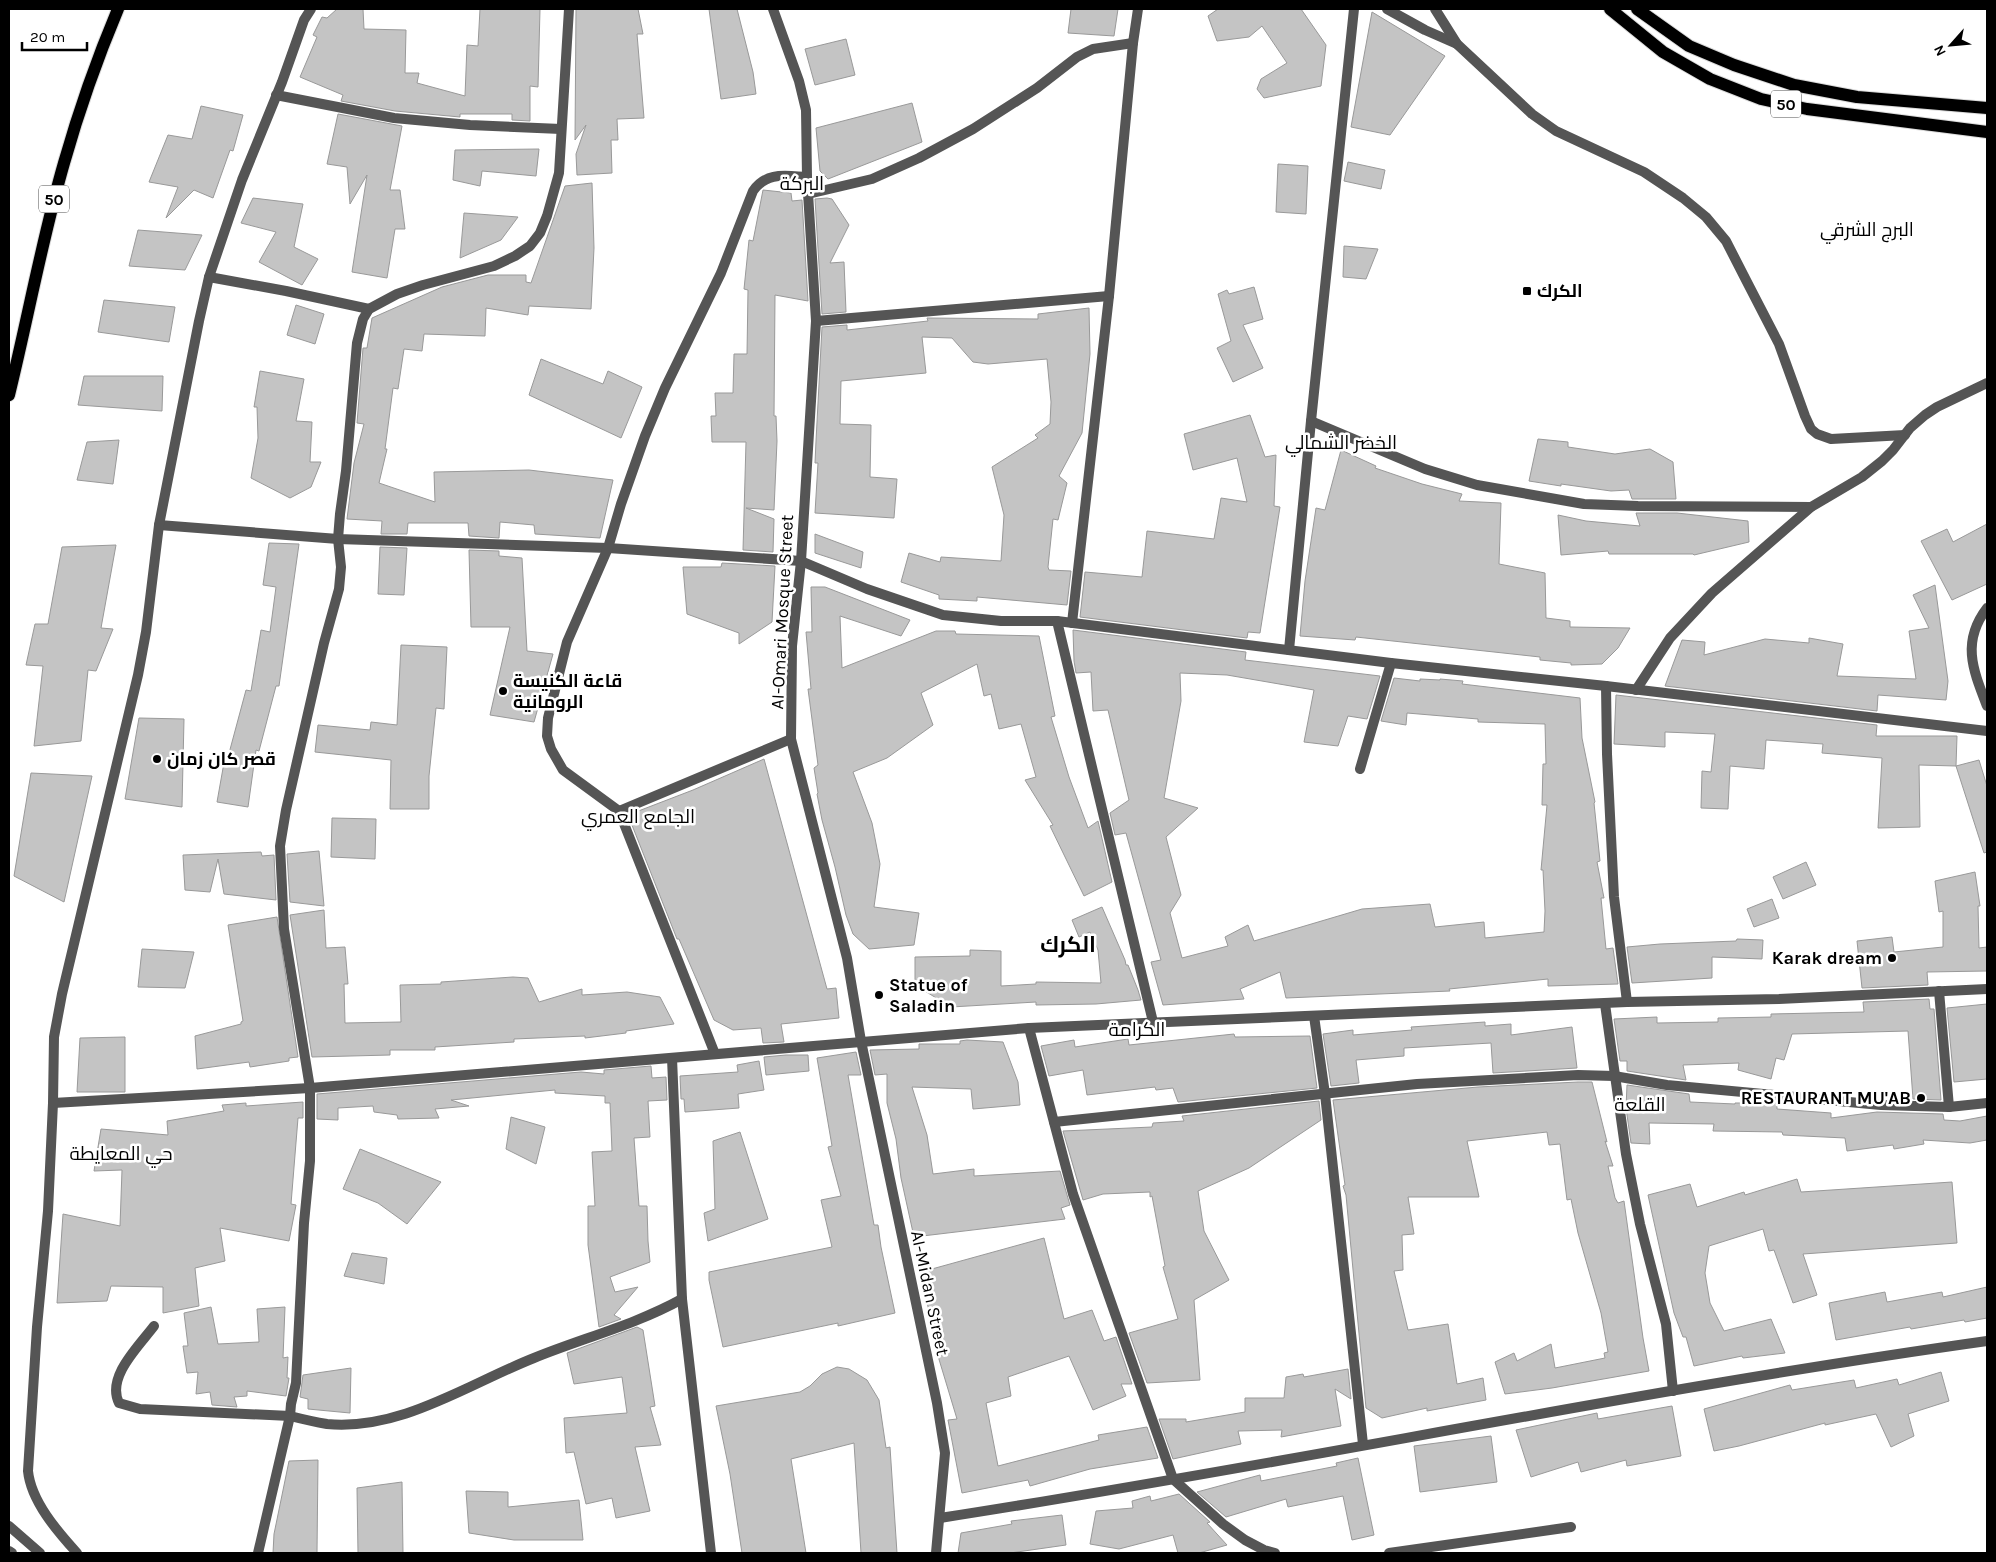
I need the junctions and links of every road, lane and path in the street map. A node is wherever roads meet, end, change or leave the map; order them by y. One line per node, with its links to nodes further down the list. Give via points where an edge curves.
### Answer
1 (118, 9): 24 (main road, 50, via 90,77 64,163)
2 (311, 9): 13 (street)
3 (569, 9): 15 (street)
4 (773, 9): 17 (street, AI-Omari Mosque Street, via 806,110)
5 (1138, 9): 11 (street)
6 (1354, 9): 25 (street)
7 (1387, 9): 12 (street)
8 (1435, 9): 12 (street)
9 (1610, 9): 16 (main road, 50, via 1663,52 1710,79 1761,99)
10 (1637, 9): 14 (main road, 50, via 1689,46 1794,85 1856,97)
11 (1133, 43): 18 (street, via 1093,49 1077,57 1037,88 973,129 919,158 872,179); 20 (street)
12 (1457, 44): 26 (street, via 1532,114 1556,131 1644,172 1706,217 1726,241 1779,344 1811,429 1831,439)
13 (276, 95): 15 (street, via 394,118); 19 (street, via 242,180)
14 (1987, 108)
15 (562, 129): 21 (street, via 559,173 552,199 540,233 530,246 494,266 397,294)
16 (1987, 132)
17 (807, 178): 18 (street, AI-Omari Mosque Street); 30 (street, via 766,178 753,191 721,273 645,436)
18 (808, 194): 22 (street, AI-Omari Mosque Street)
19 (209, 277): 21 (street); 28 (street)
20 (1109, 296): 22 (street); 34 (street)
21 (370, 309): 29 (street, via 363,318 357,344)
22 (816, 321): 31 (street, AI-Omari Mosque Street)
23 (1987, 383): 26 (street, via 1937,407)
24 (9, 395)
25 (1311, 421): 27 (street, via 1425,469 1477,485 1584,504); 35 (street)
26 (1905, 434): 27 (street, via 1893,450 1862,477)
27 (1811, 507): 38 (street, via 1712,593 1683,623)
28 (159, 525): 29 (street); 57 (street, via 138,674 54,1037)
29 (338, 538): 30 (street); 55 (street, via 339,589 280,846 284,929)
30 (608, 548): 31 (street); 43 (street, via 568,642 548,718 547,736 555,759 563,770)
31 (801, 561): 33 (street, via 867,589 943,615 1001,621); 41 (street, AI-Omari Mosque Street, via 792,646)
32 (1987, 608): 39 (street, via 1971,645 1974,671)
33 (1057, 621): 34 (street); 49 (street)
34 (1072, 623): 35 (street)
35 (1289, 650): 36 (street)
36 (1391, 663): 37 (street); 42 (street)
37 (1606, 686): 38 (street); 46 (street, via 1614,897)
38 (1636, 690): 40 (street)
39 (1987, 706)
40 (1987, 731)
41 (791, 739): 43 (street); 51 (street, AI-Omari Mosque Street, via 847,958)
42 (1360, 769)
43 (619, 812): 52 (street)
44 (1987, 989): 45 (street)
45 (1939, 991): 46 (street); 59 (street)
46 (1627, 1002): 47 (street)
47 (1605, 1004): 48 (street); 54 (street)
48 (1314, 1016): 49 (street); 56 (street)
49 (1153, 1022): 50 (street)
50 (1029, 1028): 51 (street); 60 (street)
51 (861, 1041): 52 (street); 68 (street, AI-Midan Street, via 937,1403 945,1453)
52 (715, 1054): 53 (street)
53 (672, 1058): 55 (street); 61 (street)
54 (1614, 1076): 56 (street, via 1417,1084); 59 (street, via 1667,1085); 64 (street, via 1640,1224 1666,1324)
55 (310, 1088): 57 (street); 65 (street, via 310,1161 296,1383)
56 (1325, 1094): 60 (street); 66 (street)
57 (53, 1103): 74 (street, via 28,1471 34,1494)
58 (1987, 1103): 59 (street)
59 (1949, 1108)
60 (1054, 1122): 67 (street, via 1073,1194)
61 (682, 1299): 65 (street, via 401,1416 361,1424 328,1424); 76 (street)
62 (154, 1326): 65 (street, via 120,1372 115,1386 119,1403 140,1409)
63 (1987, 1341): 64 (street)
64 (1673, 1391): 66 (street)
65 (290, 1416): 75 (street)
66 (1363, 1444): 67 (street)
67 (1173, 1480): 68 (street); 78 (street, via 1231,1529 1258,1547)
68 (940, 1518): 77 (street, AI-Midan Street)
69 (9, 1526): 73 (street)
70 (1571, 1527): 79 (street)
71 (9, 1551): 72 (street)
72 (12, 1553)
73 (40, 1553)
74 (77, 1553)
75 (258, 1553)
76 (712, 1553)
77 (936, 1553)
78 (1274, 1553)
79 (1389, 1553)

